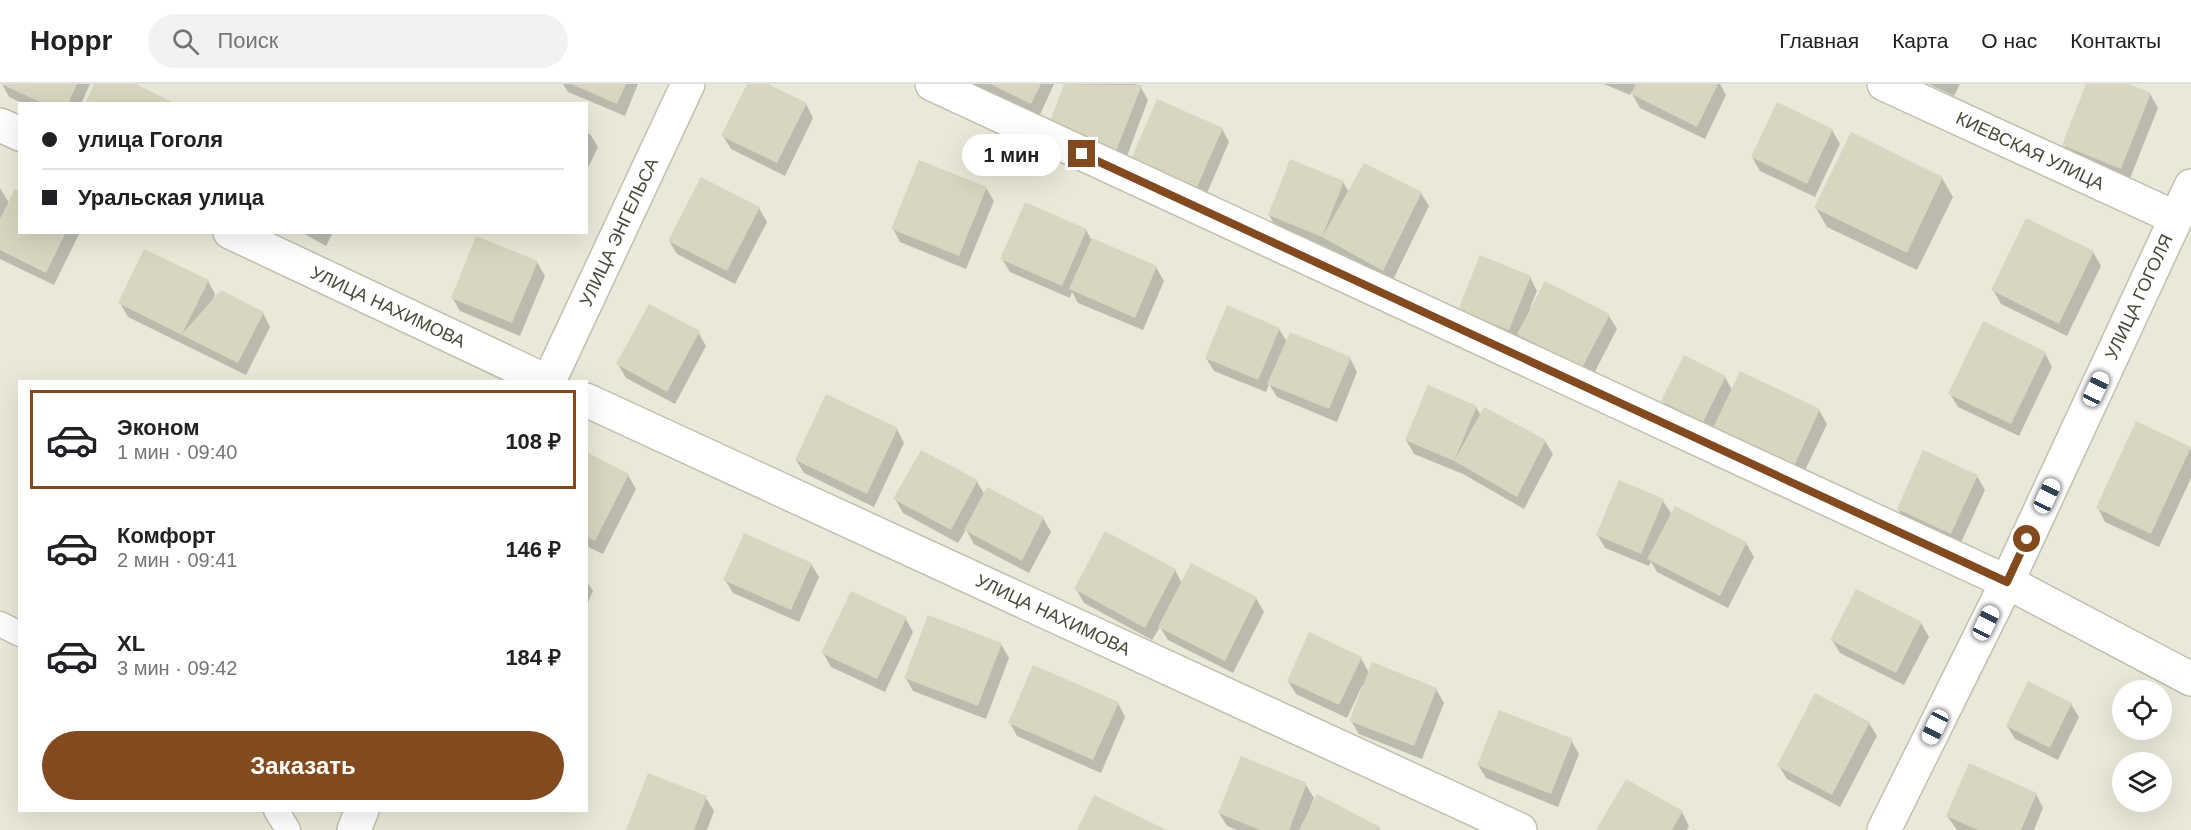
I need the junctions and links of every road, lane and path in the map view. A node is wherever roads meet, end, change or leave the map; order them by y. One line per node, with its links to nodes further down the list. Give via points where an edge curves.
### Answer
1 (688, 84): 10 (street, УЛИЦА ЭНГЕЛЬСА)
2 (932, 84): 12 (street)
3 (1884, 84): 7 (street, КИЕВСКАЯ УЛИЦА)
4 (0, 125): 5 (street)
5 (18, 133)
6 (2191, 186): 7 (street, УЛИЦА ГОГОЛЯ)
7 (2176, 218): 12 (street, УЛИЦА ГОГОЛЯ)
8 (234, 234): 9 (street, УЛИЦА НАХИМОВА)
9 (546, 380)
10 (548, 380)
11 (588, 401): 20 (street, УЛИЦА НАХИМОВА)
12 (2007, 582): 15 (street); 21 (street, УЛИЦА ГОГОЛЯ)
13 (0, 624): 14 (lane)
14 (18, 633)
15 (2191, 679)
16 (277, 812): 18 (lane)
17 (361, 812): 19 (street)
18 (288, 830)
19 (354, 830)
20 (1520, 830)
21 (1884, 830)

